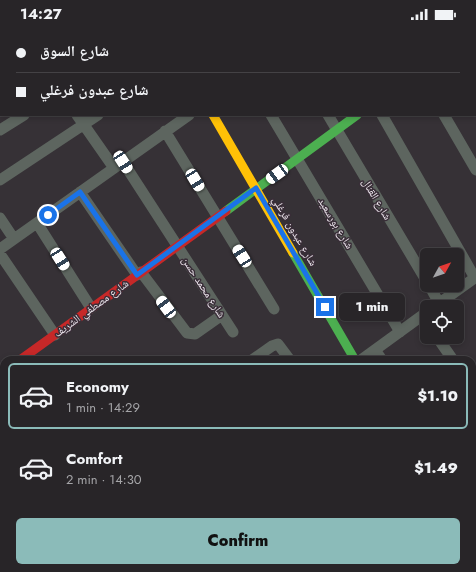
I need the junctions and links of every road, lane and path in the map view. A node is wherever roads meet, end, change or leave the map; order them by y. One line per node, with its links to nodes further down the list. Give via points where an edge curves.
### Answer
1 (22, 116): 11 (street)
2 (94, 116): 10 (street)
3 (188, 116): 13 (street)
4 (214, 116): 18 (street, شارع عبدون فرغلي)
5 (272, 116): 14 (street, شارع بورسعيد)
6 (329, 116): 12 (street, شارع القنال)
7 (356, 116): 12 (street, شارع مصطفي الشريف)
8 (383, 116): 29 (street)
9 (445, 116): 16 (street)
10 (80, 120): 15 (street, شارع محمد حسن); 17 (street)
11 (0, 130)
12 (336, 130): 14 (street, شارع مصطفي الشريف); 27 (street, شارع القنال)
13 (165, 131): 15 (street); 20 (street)
14 (297, 159): 18 (street, شارع مصطفي الشريف); 36 (street, شارع بورسعيد)
15 (118, 165): 19 (street); 24 (street, شارع محمد حسن)
16 (476, 170)
17 (0, 180)
18 (256, 188): 20 (street, شارع مصطفي الشريف); 43 (street, شارع عبدون فرغلي)
19 (80, 192): 22 (street); 28 (street)
20 (218, 216): 24 (street, شارع مصطفي الشريف); 32 (street)
21 (0, 218): 23 (street)
22 (38, 222): 23 (street); 31 (street)
23 (14, 239): 25 (street)
24 (177, 246): 28 (street, شارع مصطفي الشريف); 33 (street, شارع محمد حسن)
25 (0, 249)
26 (0, 254): 37 (street)
27 (420, 270)
28 (139, 274): 31 (street, شارع مصطفي الشريف); 33 (street, via 186,333 195,334)
29 (474, 281): 30 (street)
30 (445, 300)
31 (91, 308): 37 (street, شارع مصطفي الشريف)
32 (274, 309)
33 (222, 315): 35 (street, شارع محمد حسن)
34 (420, 320): 36 (street)
35 (233, 332)
36 (400, 332): 39 (street)
37 (55, 335): 40 (street, شارع مصطفي الشريف)
38 (442, 344): 46 (street)
39 (375, 350): 44 (street); 45 (street)
40 (26, 356)
41 (258, 356): 42 (street, via 278,344)
42 (287, 356)
43 (353, 356)
44 (367, 356)
45 (379, 356)
46 (450, 356)

